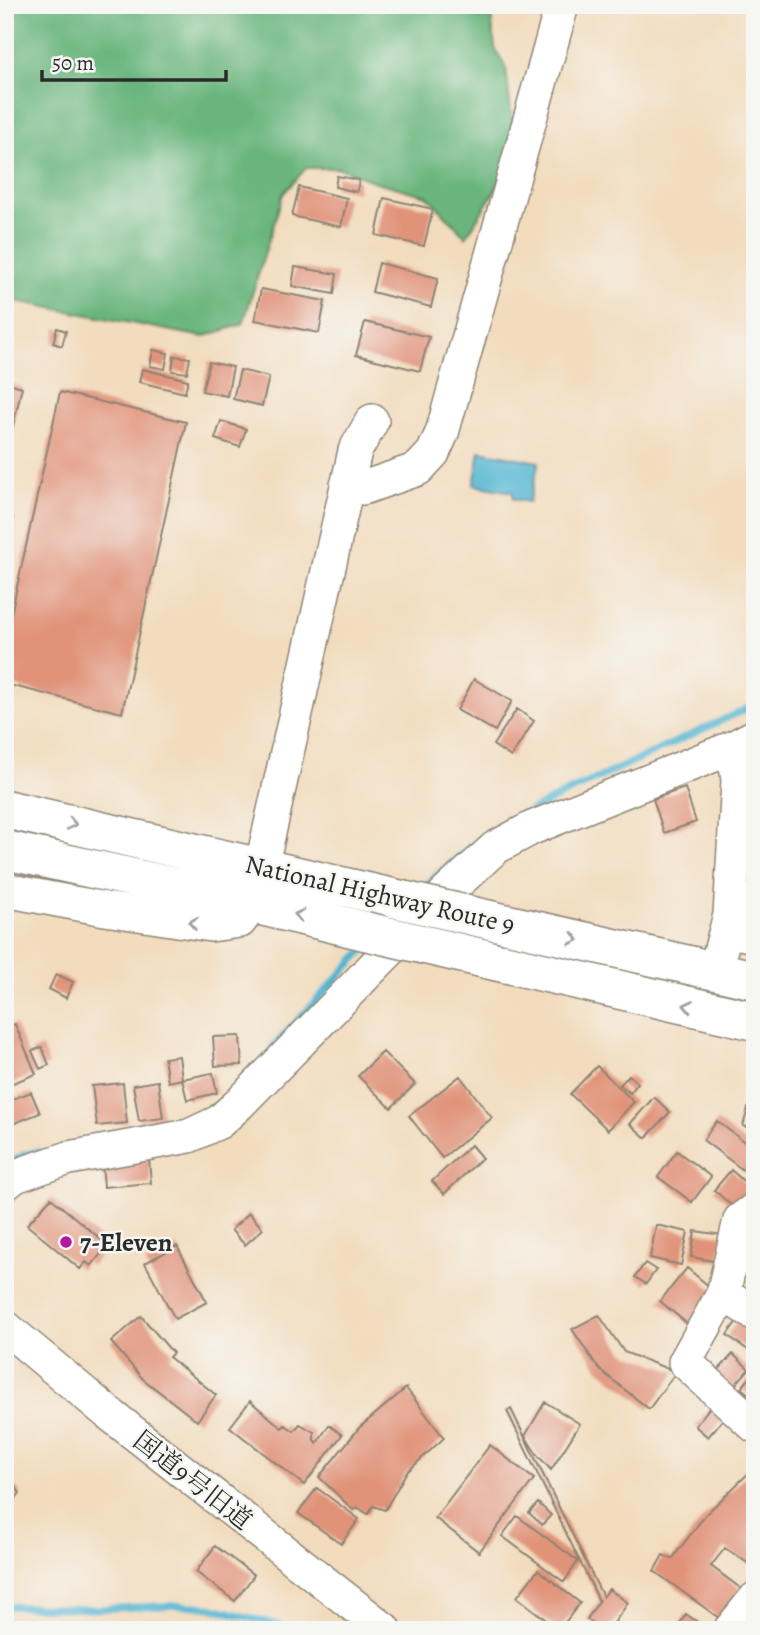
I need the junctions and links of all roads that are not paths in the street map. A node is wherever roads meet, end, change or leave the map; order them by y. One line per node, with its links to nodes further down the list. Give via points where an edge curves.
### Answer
1 (562, 5): 3 (street, via 438,443 418,469 363,488)
2 (372, 421): 3 (street, via 355,451)
3 (347, 485): 7 (street)
4 (744, 742): 10 (street, via 730,915); 14 (street, via 532,828 495,848 219,1122 189,1136 69,1158 15,1176)
5 (5, 809): 7 (highway, National Highway Route 9, one-way to 7)
6 (5, 850): 9 (highway, National Highway Route 9)
7 (261, 867): 9 (street); 11 (highway, National Highway Route 9, one-way to 11, bridge)
8 (5, 890): 9 (street, one-way to 8, via 240,921 211,925)
9 (253, 904): 13 (highway, National Highway Route 9, one-way to 9, bridge)
10 (741, 933): 11 (street)
11 (715, 971): 12 (highway, National Highway Route 9)
12 (755, 980)
13 (755, 1021)
14 (5, 1184)
15 (755, 1209): 16 (street, via 740,1220)
16 (723, 1294): 17 (street); 19 (street, via 685,1362)
17 (755, 1314)
18 (5, 1327): 21 (street, 国道9号旧道)
19 (755, 1426)
20 (755, 1599): 22 (street)
21 (384, 1630)
22 (730, 1630)

